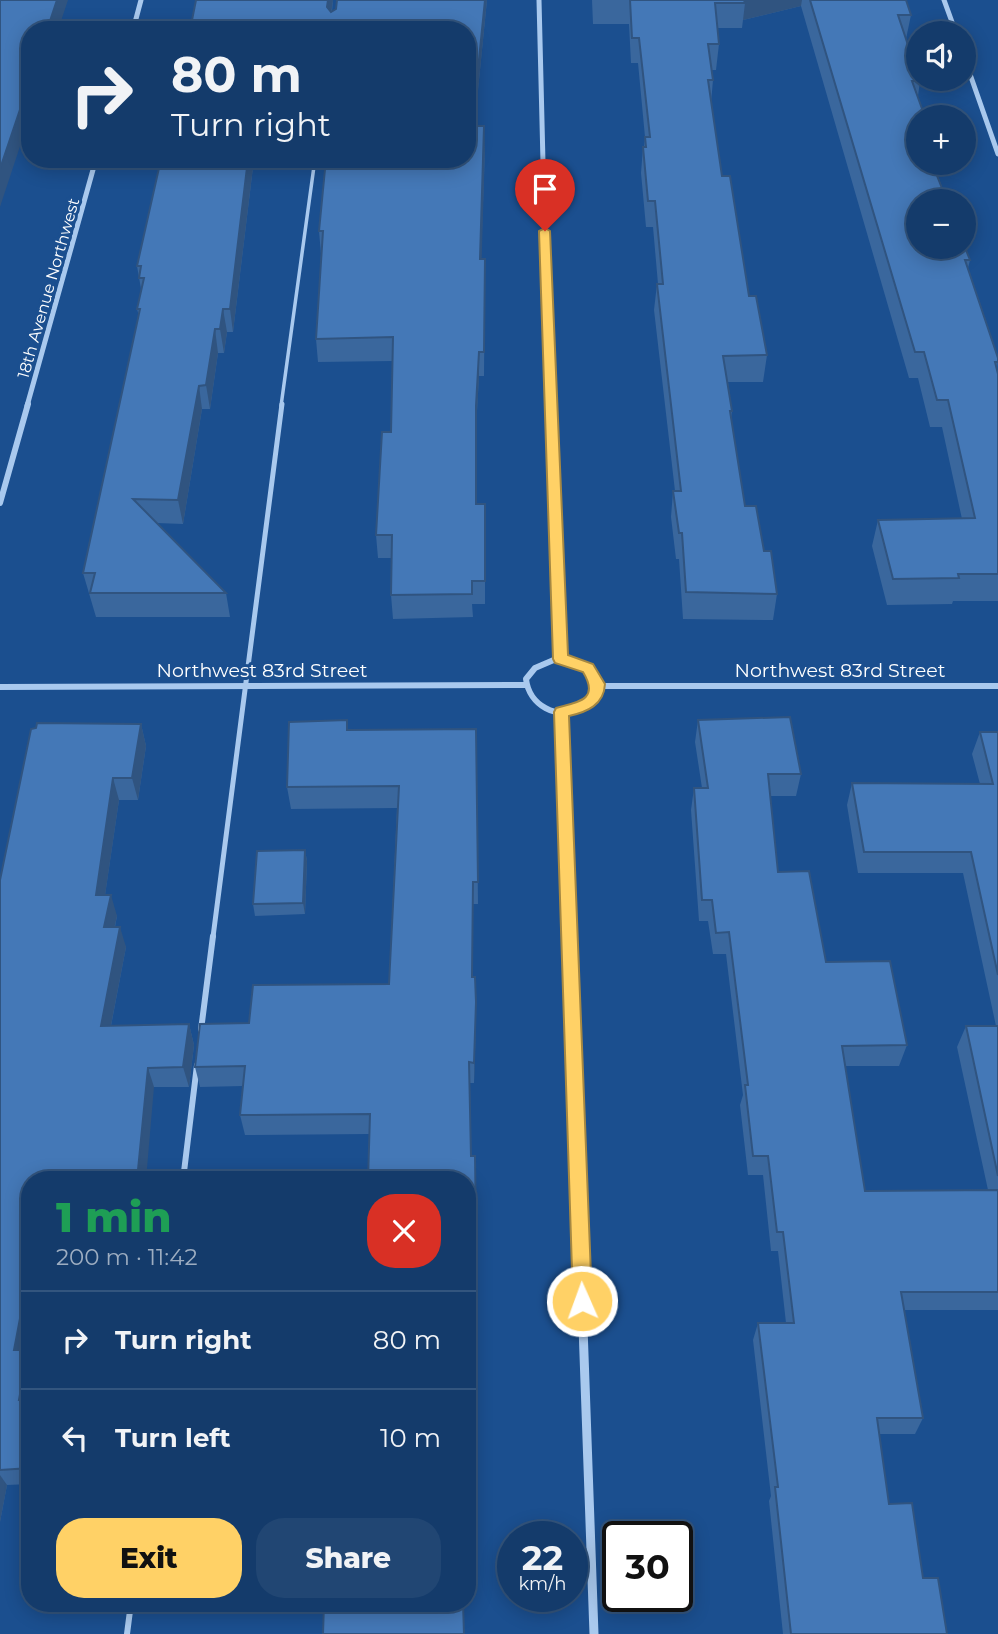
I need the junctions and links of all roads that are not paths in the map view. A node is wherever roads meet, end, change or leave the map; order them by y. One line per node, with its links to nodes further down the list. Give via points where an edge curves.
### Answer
1 (141, 0): 4 (street)
2 (539, 0): 11 (street)
3 (944, 0): 5 (street)
4 (135, 21)
5 (952, 21)
6 (976, 91): 7 (street)
7 (998, 154)
8 (93, 168): 10 (street, 18th Avenue Northwest)
9 (314, 168): 13 (lane)
10 (0, 503)
11 (561, 659): 12 (street, via 535,667); 14 (street, via 588,668)
12 (525, 685): 13 (street, Northwest 83rd Street); 17 (street, via 538,707)
13 (243, 686): 16 (street, Northwest 83rd Street); 18 (lane)
14 (597, 686): 15 (street, Northwest 83rd Street); 17 (street, via 584,707)
15 (998, 686)
16 (0, 687)
17 (561, 712): 23 (street)
18 (199, 1042)
19 (198, 1056): 20 (lane)
20 (184, 1171)
21 (130, 1612): 22 (lane)
22 (127, 1634)
23 (594, 1634)

